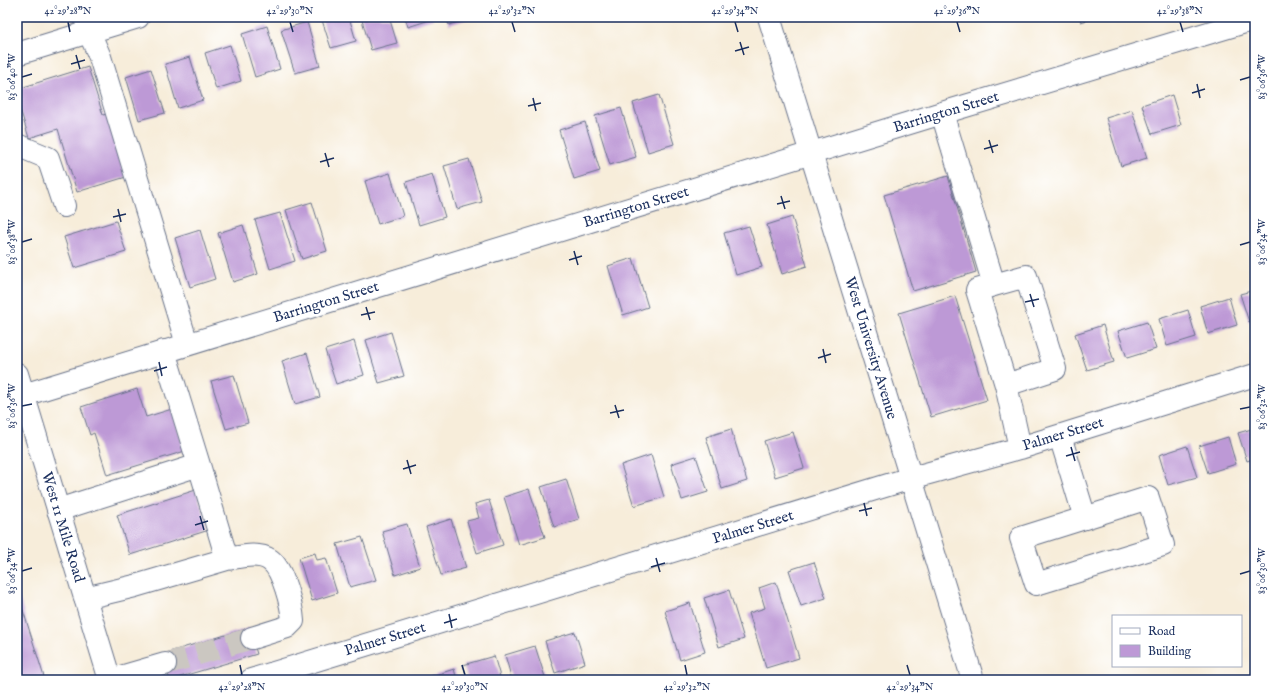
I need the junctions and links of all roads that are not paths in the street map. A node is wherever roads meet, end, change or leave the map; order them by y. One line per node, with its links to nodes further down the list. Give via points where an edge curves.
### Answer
1 (138, 17): 4 (street)
2 (769, 17): 8 (street, West University Avenue)
3 (1255, 19): 6 (street, Barrington Street)
4 (87, 25): 5 (street); 11 (street, via 100,57)
5 (17, 54)
6 (942, 113): 8 (street, Barrington Street); 10 (street)
7 (17, 145): 9 (street, via 48,158)
8 (812, 154): 11 (street, Barrington Street); 19 (street, West University Avenue)
9 (64, 206)
10 (994, 285): 14 (street, via 977,290); 14 (street, via 1026,276 1055,369)
11 (187, 344): 12 (street, Barrington Street)
12 (164, 351): 15 (street, Barrington Street); 18 (street)
13 (1255, 375): 16 (street, Palmer Street)
14 (1006, 385): 17 (street)
15 (19, 389): 20 (street, West 11 Mile Road)
16 (1060, 436): 17 (street, Palmer Street); 21 (street)
17 (1020, 448): 19 (street, Palmer Street)
18 (199, 465): 20 (street); 22 (street)
19 (911, 478): 27 (street, Palmer Street); 28 (street, West University Avenue)
20 (58, 510): 23 (street, West 11 Mile Road)
21 (1085, 518): 21 (street, via 1021,538 1036,584 1163,545 1148,498)
22 (227, 559): 23 (street); 24 (street, via 260,556 271,560 285,586 293,621 287,627)
23 (85, 598): 26 (street, West 11 Mile Road)
24 (252, 638)
25 (164, 664): 26 (street)
26 (110, 680)
27 (251, 680)
28 (973, 680)

